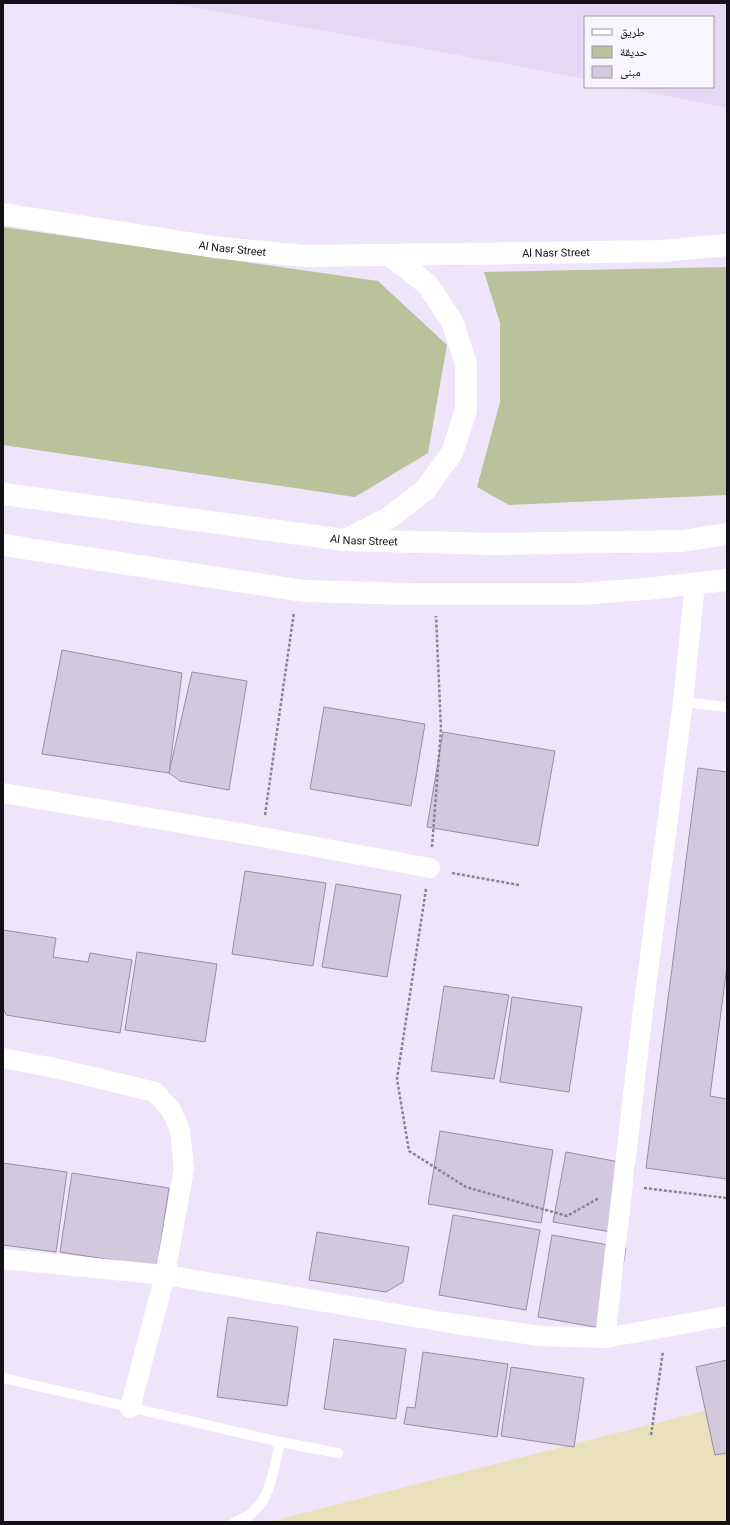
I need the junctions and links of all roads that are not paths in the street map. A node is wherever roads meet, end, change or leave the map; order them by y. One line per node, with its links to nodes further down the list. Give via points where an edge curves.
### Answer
1 (3, 214): 3 (main road, Al Nasr Street, via 214,247 304,256)
2 (727, 245): 3 (main road, Al Nasr Street, via 662,251)
3 (391, 256): 6 (main road, via 427,284 452,321 466,364 466,410 452,453 425,490 389,518)
4 (3, 494): 6 (main road, Al Nasr Street)
5 (727, 534): 6 (main road, Al Nasr Street, via 682,541 493,544)
6 (344, 540)
7 (3, 545): 9 (main road, via 297,590 435,594 579,594)
8 (727, 580): 9 (main road)
9 (694, 584): 10 (street)
10 (682, 702): 11 (lane); 18 (street)
11 (727, 707)
12 (3, 793): 13 (street)
13 (430, 868)
14 (3, 1058): 16 (street, via 155,1092 171,1110 180,1130 184,1169)
15 (3, 1259): 16 (street)
16 (165, 1275): 18 (street, via 456,1324 540,1336); 20 (street)
17 (727, 1316): 18 (street)
18 (605, 1338)
19 (3, 1378): 20 (lane)
20 (130, 1408): 21 (lane)
21 (280, 1442): 22 (lane); 23 (lane, via 271,1482 264,1499 252,1513)
22 (338, 1453)
23 (235, 1522)

